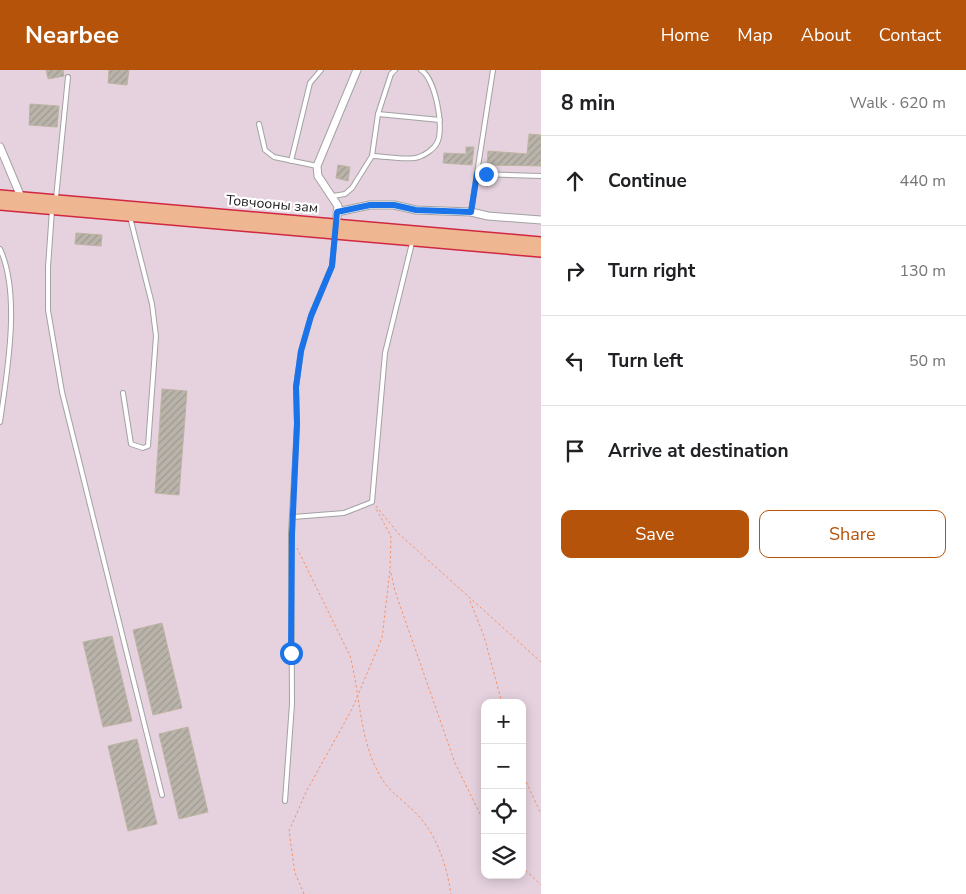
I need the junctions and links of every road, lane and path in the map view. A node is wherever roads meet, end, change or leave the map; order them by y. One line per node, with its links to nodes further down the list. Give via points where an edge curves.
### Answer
1 (321, 70): 12 (lane, via 310,83)
2 (357, 70): 13 (street)
3 (395, 70): 7 (lane)
4 (421, 70): 8 (lane, via 431,80)
5 (493, 70): 14 (lane)
6 (68, 77): 20 (lane)
7 (378, 114): 8 (lane); 11 (lane)
8 (440, 120): 11 (lane, via 438,142 417,158)
9 (259, 124): 12 (lane, via 265,150 274,157)
10 (0, 147): 18 (street)
11 (372, 156): 17 (lane, via 352,188 345,194)
12 (291, 161): 13 (lane)
13 (318, 166): 17 (street, via 318,176)
14 (477, 174): 15 (lane); 22 (lane)
15 (541, 176)
16 (0, 196): 18 (highway, Товчооны зам)
17 (333, 196): 21 (street)
18 (21, 197): 20 (highway, Товчооны зам)
19 (0, 204): 20 (highway, Товчооны зам)
20 (54, 204): 23 (highway, Товчооны зам); 25 (highway, Товчооны зам); 41 (lane, via 48,310 62,392)
21 (337, 212): 22 (street, via 370,205 394,205 416,210); 25 (street)
22 (471, 212): 24 (street)
23 (130, 215): 25 (highway, Товчооны зам); 30 (lane, via 152,304 156,336 148,446 142,448 132,444)
24 (541, 220)
25 (336, 229): 26 (highway, Товчооны зам); 27 (highway, Товчооны зам); 33 (lane, via 332,266 311,316 300,360 296,387)
26 (413, 240): 29 (highway, Товчооны зам); 32 (lane, via 385,353)
27 (541, 242)
28 (0, 249): 31 (lane, via 7,264 10,306 7,374)
29 (541, 251)
30 (123, 393)
31 (0, 422)
32 (372, 502): 33 (lane, via 344,513); 35 (path, via 391,536); 36 (path, via 398,533)
33 (293, 517): 34 (lane)
34 (292, 534): 38 (path, via 350,656); 42 (lane, via 292,704)
35 (390, 570): 38 (path, via 382,638); 44 (path, via 454,763)
36 (470, 600): 37 (path); 39 (path, via 484,636)
37 (541, 662)
38 (356, 699): 47 (path, via 289,831 295,873); 48 (path, via 372,757 384,782 422,820 445,862)
39 (501, 699)
40 (526, 782): 43 (path)
41 (162, 795)
42 (285, 802)
43 (541, 814)
44 (481, 816)
45 (526, 871): 46 (path)
46 (541, 885)
47 (304, 894)
48 (451, 894)

